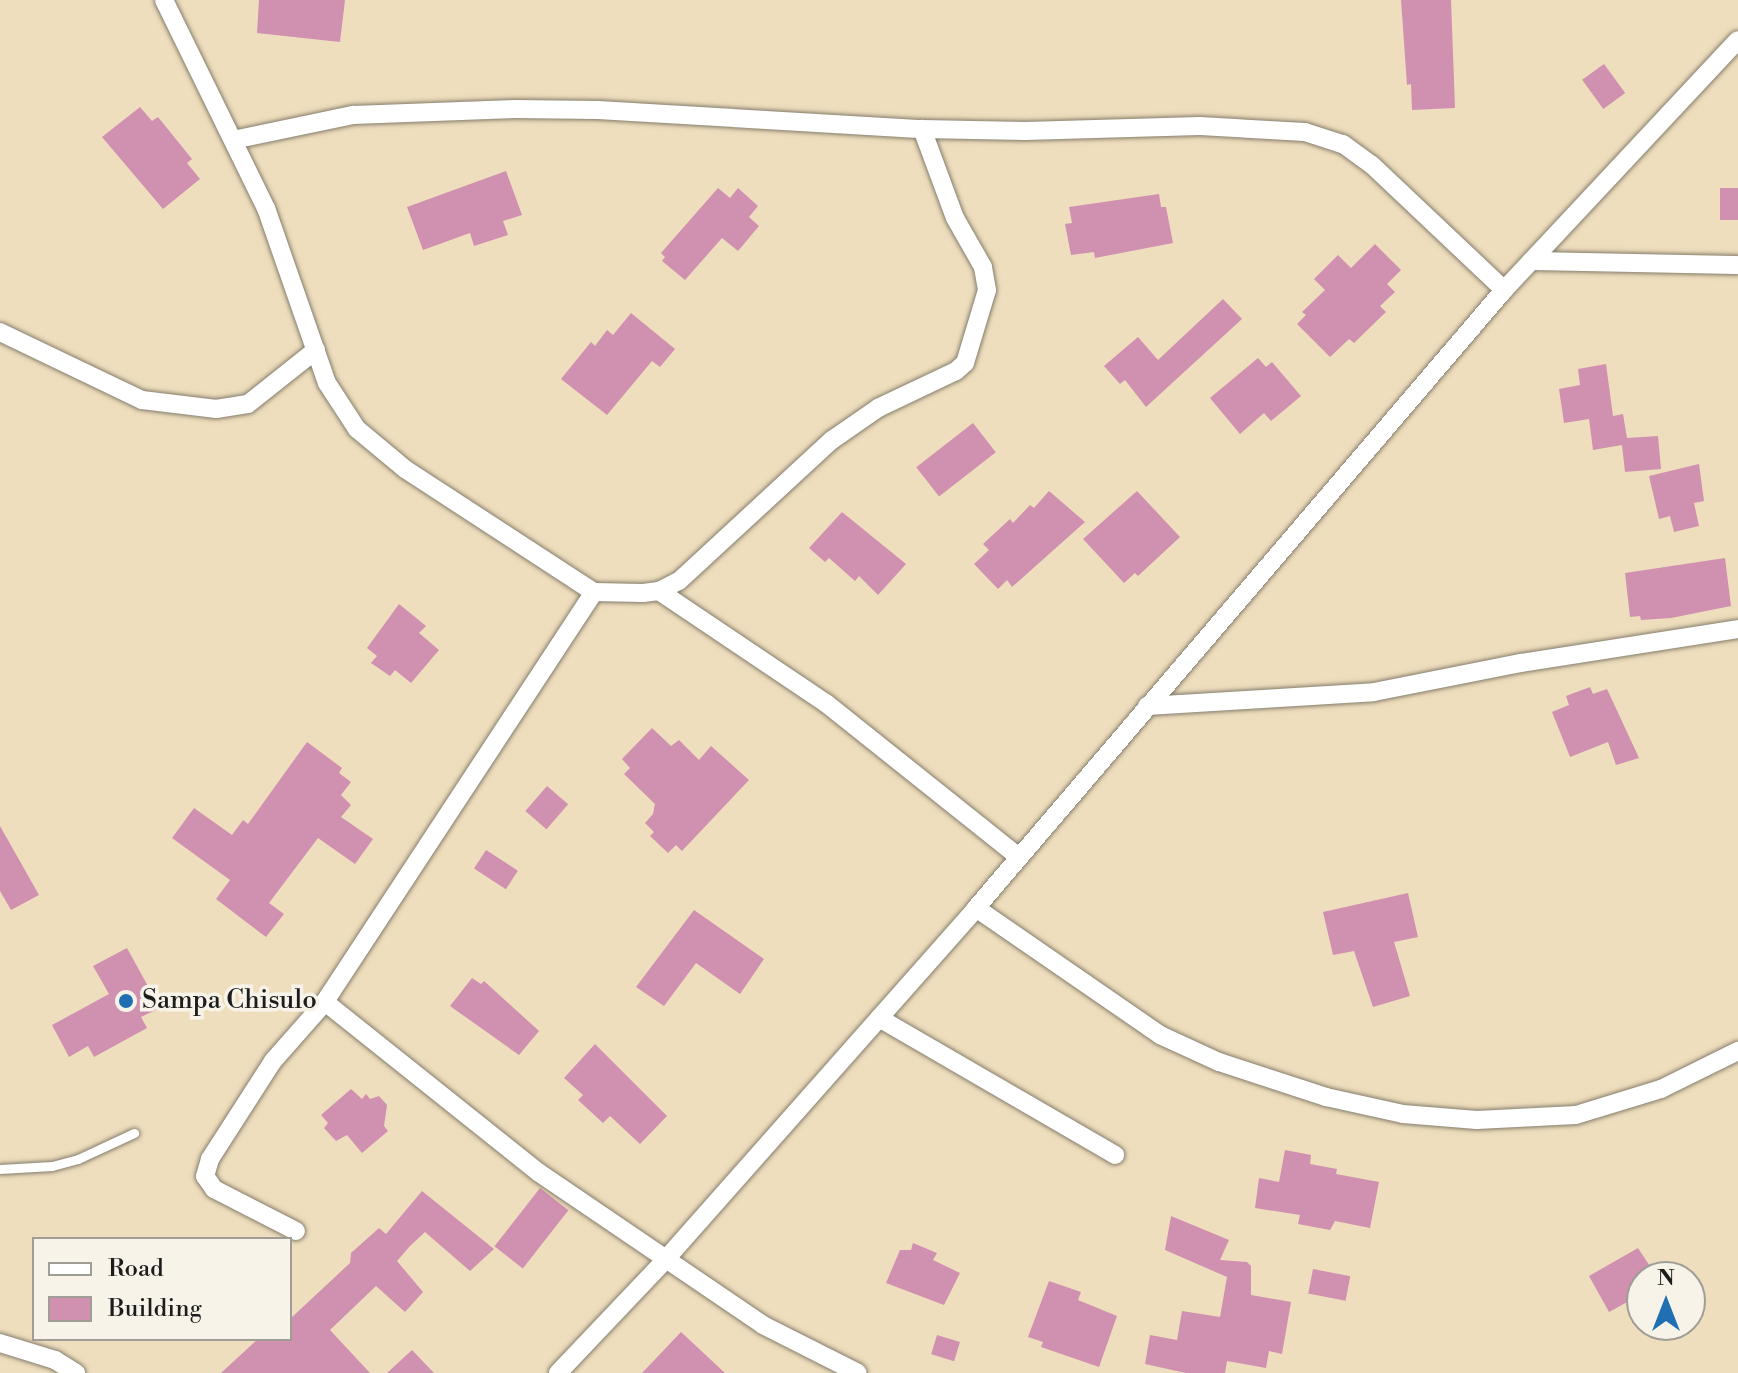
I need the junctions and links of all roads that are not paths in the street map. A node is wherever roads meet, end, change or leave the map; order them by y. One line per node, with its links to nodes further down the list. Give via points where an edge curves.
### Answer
1 (164, 0): 4 (street)
2 (1738, 40): 5 (street)
3 (922, 129): 4 (street, via 515,109 353,115); 7 (street, via 1200,126 1305,132 1343,144 1372,165); 10 (street, via 955,218 983,267 987,290 965,363 878,408 832,440 679,581)
4 (233, 140): 9 (street, via 266,208)
5 (1531, 261): 6 (street); 7 (street)
6 (1738, 265)
7 (1504, 290): 13 (street)
8 (0, 332): 9 (street, via 142,400 216,409 248,404)
9 (316, 350): 11 (street, via 327,383 357,429 405,469)
10 (659, 591): 11 (street); 14 (street, via 827,704)
11 (594, 592): 16 (street)
12 (1738, 629): 13 (street, via 1374,692)
13 (1147, 706): 14 (street)
14 (1019, 857): 15 (street)
15 (976, 908): 17 (street); 18 (street, via 1160,1035 1219,1062 1326,1097 1403,1114 1477,1120 1576,1115 1661,1089)
16 (325, 1002): 22 (street, via 273,1061 210,1159 205,1176 214,1189); 23 (street, via 538,1172)
17 (879, 1018): 20 (street); 23 (street)
18 (1738, 1051)
19 (134, 1133): 21 (lane, via 52,1166)
20 (1115, 1155)
21 (0, 1169)
22 (296, 1231)
23 (666, 1259): 26 (street); 27 (street, via 763,1325)
24 (0, 1343): 25 (street, via 55,1360)
25 (76, 1373)
26 (558, 1373)
27 (858, 1373)

